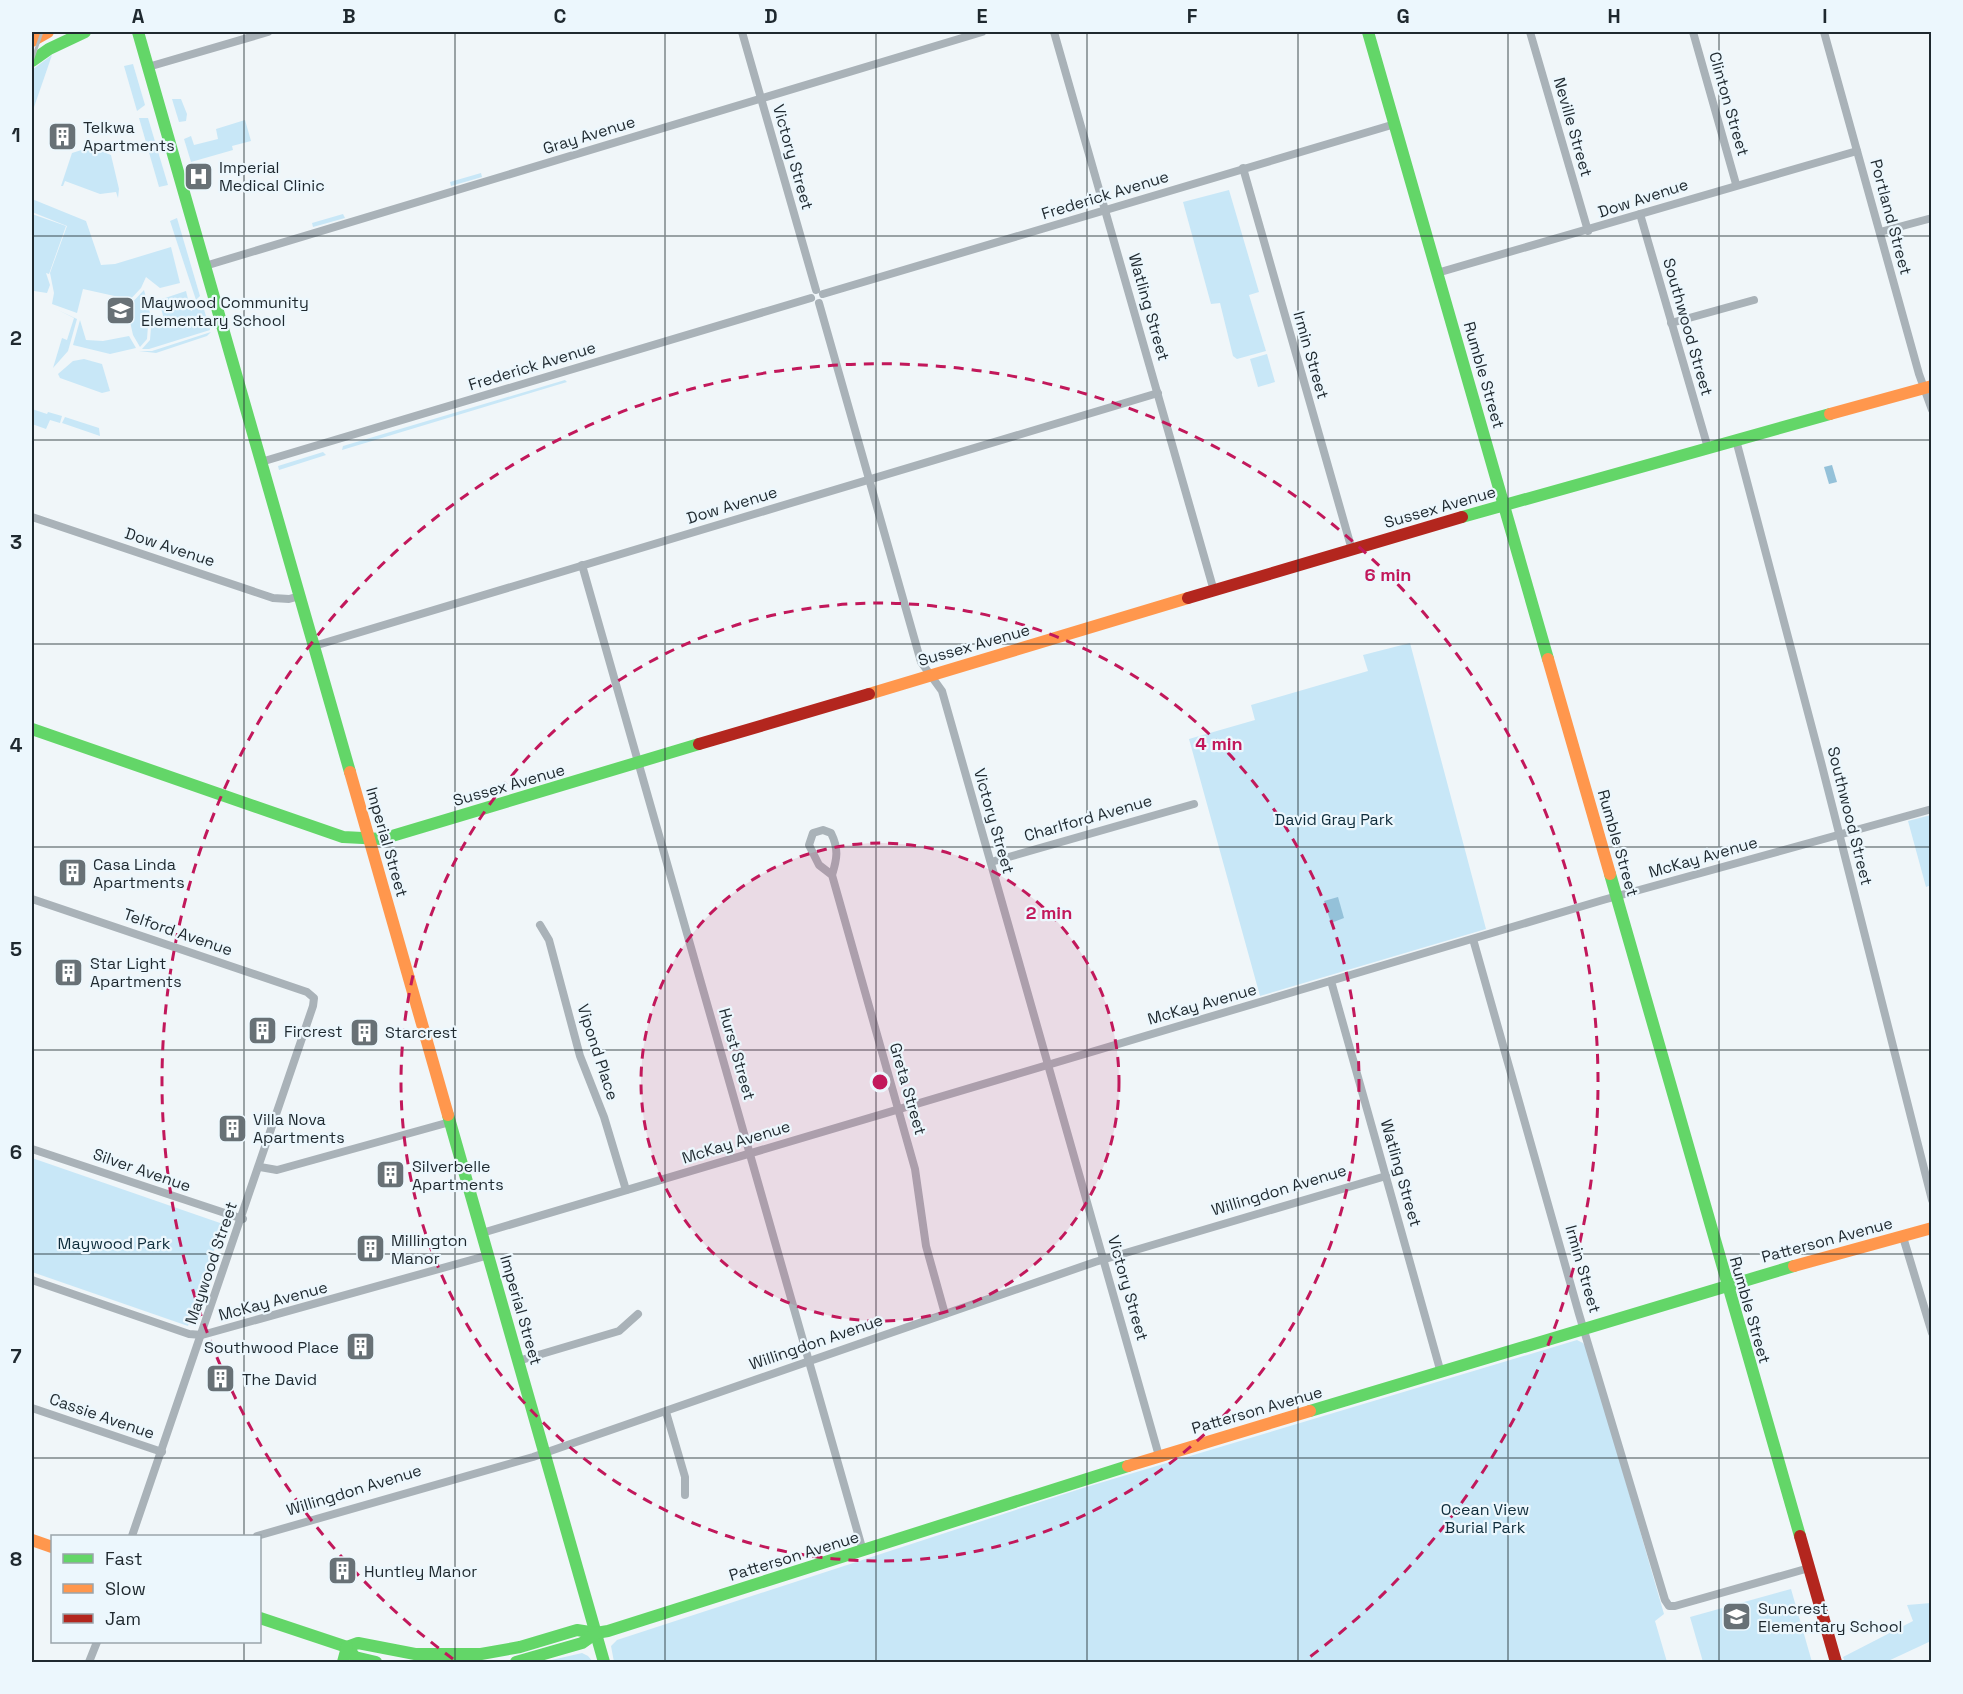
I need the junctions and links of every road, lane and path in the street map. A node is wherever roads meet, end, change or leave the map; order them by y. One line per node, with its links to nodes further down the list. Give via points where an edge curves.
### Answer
1 (48, 32): 12 (street)
2 (85, 32): 13 (street)
3 (138, 32): 14 (street, Imperial Street)
4 (268, 32): 14 (street)
5 (742, 32): 15 (street, Victory Street)
6 (982, 32): 15 (street, Gray Avenue)
7 (1054, 32): 20 (street, Watling Street)
8 (1368, 32): 16 (street, Rumble Street)
9 (1530, 32): 23 (street, Neville Street)
10 (1693, 32): 19 (street, Clinton Street)
11 (1824, 32): 17 (street, Portland Street)
12 (32, 41)
13 (32, 61)
14 (148, 67): 25 (street, Imperial Street)
15 (761, 99): 25 (street, Gray Avenue); 27 (street, Victory Street)
16 (1395, 124): 18 (street, Frederick Avenue); 26 (street, Rumble Street)
17 (1857, 151): 19 (street, Dow Avenue); 24 (street, Portland Street)
18 (1243, 168): 20 (street, Frederick Avenue); 39 (street, Irmin Street)
19 (1736, 184): 21 (street, Dow Avenue)
20 (1106, 211): 27 (street, Frederick Avenue); 31 (street, Watling Street)
21 (1640, 214): 23 (street, Dow Avenue); 29 (street, Southwood Street)
22 (1932, 218): 24 (street)
23 (1588, 231): 26 (street, Dow Avenue)
24 (1880, 232): 30 (street, Portland Street)
25 (205, 266): 35 (street, Imperial Street)
26 (1437, 273): 37 (street, Rumble Street)
27 (817, 296): 35 (street, Frederick Avenue); 36 (street, Victory Street)
28 (1754, 300): 29 (street)
29 (1671, 323): 34 (street, Southwood Street)
30 (1928, 387): 32 (street, Portland Street); 33 (street, Sussex Avenue)
31 (1158, 393): 36 (street, Dow Avenue); 41 (street, Watling Street)
32 (1932, 410)
33 (1736, 440): 34 (street, Sussex Avenue); 49 (street, Southwood Street)
34 (1708, 448): 37 (street, Sussex Avenue)
35 (261, 462): 42 (street, Imperial Street)
36 (871, 479): 40 (street, Dow Avenue); 44 (street, Victory Street, via 921,662)
37 (1504, 505): 39 (street, Sussex Avenue); 53 (street, Rumble Street)
38 (32, 516): 42 (street, Dow Avenue, via 273,598)
39 (1352, 550): 41 (street, Sussex Avenue)
40 (582, 565): 43 (street, Dow Avenue); 46 (street, Hurst Street)
41 (1214, 591): 44 (street, Sussex Avenue)
42 (300, 596): 43 (street, Imperial Street)
43 (314, 645): 50 (street, Imperial Street)
44 (931, 675): 46 (street, Sussex Avenue); 51 (street, Victory Street, via 942,691)
45 (32, 729): 50 (street, Sussex Avenue, via 343,837)
46 (639, 764): 50 (street, Sussex Avenue, via 382,839); 63 (street, Hurst Street)
47 (1194, 804): 51 (street, Charlford Avenue)
48 (1932, 808): 49 (street, McKay Avenue)
49 (1839, 835): 53 (street, McKay Avenue); 67 (street, Southwood Street)
50 (369, 839): 61 (street, Imperial Street)
51 (991, 862): 59 (street, Victory Street)
52 (832, 875): 52 (street, Greta Street, via 838,856 835,841 831,833 823,830 813,833 809,845 819,865); 60 (street, Greta Street)
53 (1616, 897): 56 (street, McKay Avenue); 75 (street, Rumble Street)
54 (32, 899): 58 (street, Telford Avenue, via 307,992)
55 (540, 925): 66 (street, Vipond Place, via 549,940 580,1056)
56 (1473, 939): 57 (street, McKay Avenue); 78 (street, Irmin Street)
57 (1331, 981): 59 (street, McKay Avenue); 65 (street, Watling Street)
58 (314, 998): 64 (street, Maywood Street)
59 (1048, 1065): 60 (street, McKay Avenue); 73 (street, Victory Street)
60 (899, 1109): 63 (street, McKay Avenue); 77 (street, Greta Street, via 918,1182 926,1246)
61 (450, 1122): 64 (street, via 281,1169); 70 (street, Imperial Street)
62 (32, 1149): 68 (street, Silver Avenue)
63 (749, 1153): 66 (street, McKay Avenue); 82 (street, Hurst Street)
64 (260, 1167): 68 (street, Maywood Street)
65 (1386, 1176): 73 (street, Willingdon Avenue); 83 (street, Watling Street)
66 (626, 1190): 70 (street, McKay Avenue)
67 (1932, 1200)
68 (243, 1219): 80 (street, Maywood Street)
69 (1932, 1228): 71 (street, Patterson Avenue)
70 (482, 1233): 72 (street, Imperial Street)
71 (1903, 1237): 75 (street, Patterson Avenue); 79 (street)
72 (489, 1256): 80 (street, McKay Avenue); 81 (street, Imperial Street)
73 (1105, 1259): 77 (street, Willingdon Avenue); 88 (street, Victory Street)
74 (32, 1280): 80 (street, McKay Avenue, via 189,1334)
75 (1726, 1286): 78 (street, Patterson Avenue); 95 (street, Rumble Street)
76 (638, 1314): 81 (street, via 619,1331)
77 (945, 1314): 82 (street, Willingdon Avenue)
78 (1585, 1330): 83 (street, Patterson Avenue); 95 (street, Irmin Street, via 1669,1606)
79 (1932, 1333)
80 (202, 1335): 86 (street, Maywood Street)
81 (518, 1361): 87 (street, Imperial Street)
82 (809, 1361): 85 (street, Willingdon Avenue); 94 (street, Hurst Street)
83 (1441, 1373): 88 (street, Patterson Avenue)
84 (32, 1408): 86 (street, Cassie Avenue)
85 (666, 1412): 87 (street, Willingdon Avenue); 89 (street, via 685,1477)
86 (162, 1452): 90 (street, Maywood Street)
87 (545, 1453): 91 (street, Willingdon Avenue); 97 (street, Imperial Street)
88 (1159, 1456): 94 (street, Patterson Avenue)
89 (685, 1495)
90 (132, 1535)
91 (260, 1535)
92 (32, 1540): 93 (street)
93 (51, 1547)
94 (863, 1551): 97 (street, Patterson Avenue)
95 (1809, 1568): 105 (street, Rumble Street)
96 (261, 1618): 99 (street)
97 (596, 1633): 99 (street, via 577,1630 481,1654 415,1654 358,1643); 103 (street, via 582,1644); 104 (street, Imperial Street)
98 (96, 1643): 100 (street)
99 (347, 1647): 101 (street); 102 (street, via 355,1657)
100 (89, 1662)
101 (343, 1662)
102 (376, 1662)
103 (516, 1662)
104 (604, 1662)
105 (1836, 1662)

